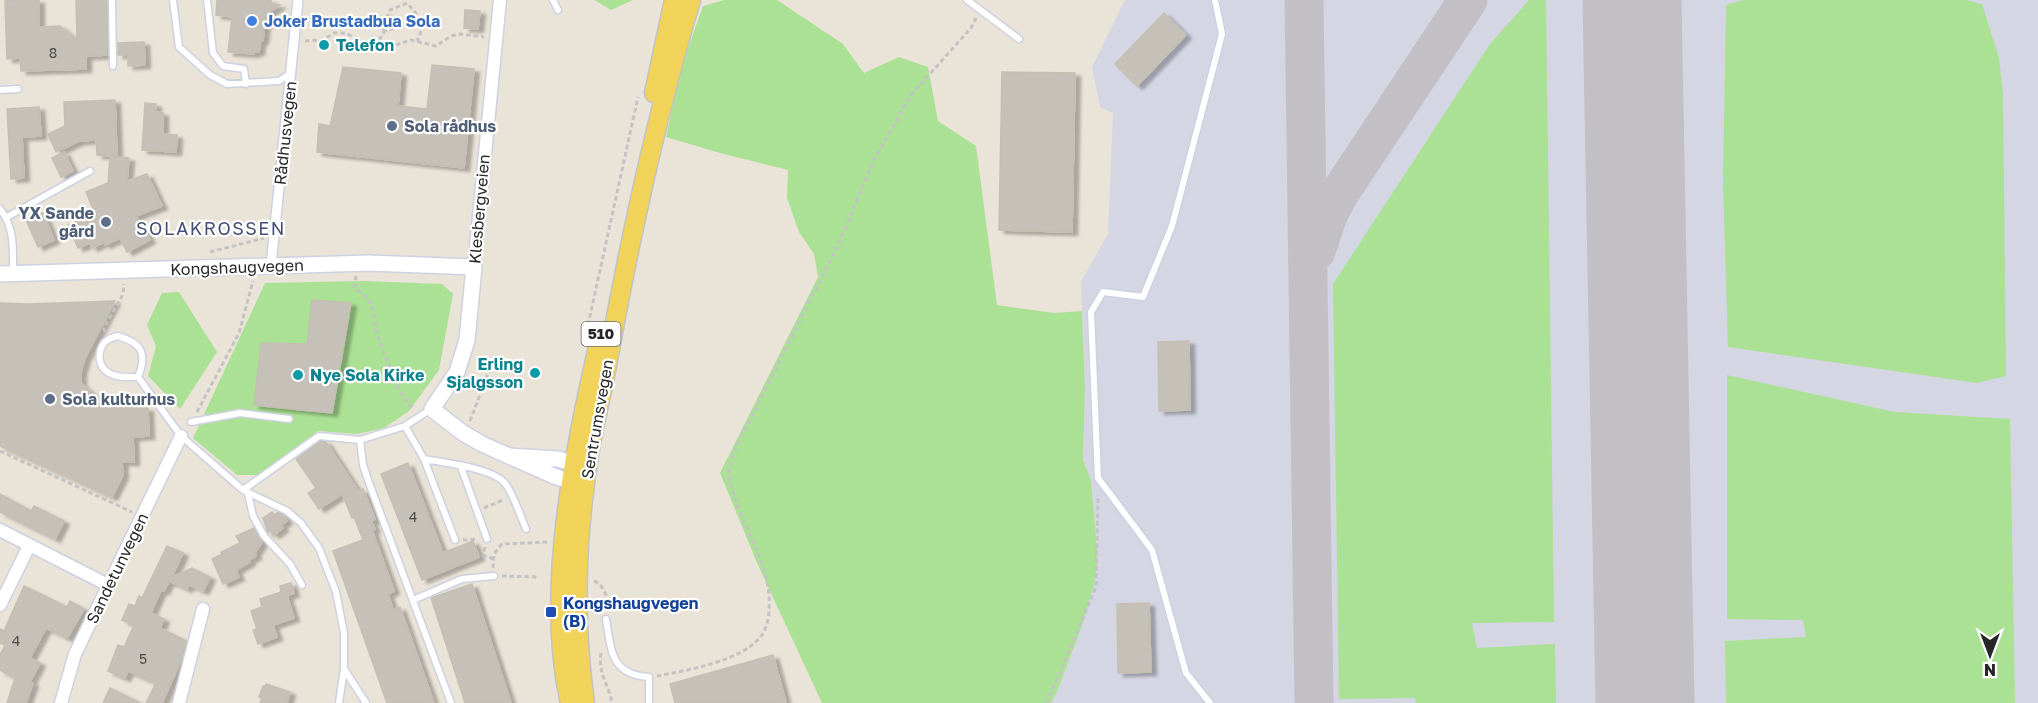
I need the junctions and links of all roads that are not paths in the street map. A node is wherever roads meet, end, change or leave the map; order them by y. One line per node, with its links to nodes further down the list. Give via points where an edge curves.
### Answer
1 (112, 0): 13 (lane)
2 (173, 0): 15 (lane, via 179,47 210,75 227,84)
3 (207, 0): 15 (lane, via 213,53 223,66 244,69)
4 (298, 0): 14 (street, Rådhusvegen)
5 (500, 0): 22 (street, Klesbergveien)
6 (553, 0): 11 (lane)
7 (674, 0): 33 (main road, Sentrumsvegen / 510, via 588,388)
8 (691, 0): 33 (main road, Sentrumsvegen / 510, via 642,188 590,448)
9 (967, 0): 12 (lane)
10 (1215, 0): 56 (lane, via 1222,34 1167,236 1143,297 1103,292 1090,312 1098,478 1152,550 1186,673)
11 (558, 10)
12 (1019, 39)
13 (114, 66)
14 (291, 73): 15 (lane, via 279,81); 21 (street, Rådhusvegen)
15 (246, 84)
16 (18, 89): 17 (lane)
17 (0, 90)
18 (90, 171): 20 (lane)
19 (0, 209): 20 (lane)
20 (7, 218): 23 (lane, via 13,236)
21 (271, 266): 22 (street, Kongshaugvegen, via 369,263); 23 (street, Kongshaugvegen)
22 (474, 267): 25 (street, Klesbergveien, via 467,340 457,372)
23 (6, 274)
24 (138, 377): 24 (lane, via 142,350 136,343 117,336 106,341 99,359 107,372); 29 (lane)
25 (432, 409): 28 (lane); 33 (street, via 463,433 509,456 554,476)
26 (289, 419): 27 (lane, via 240,413)
27 (191, 422)
28 (405, 426): 30 (lane); 31 (lane)
29 (181, 436): 34 (lane); 41 (street, Sandetunvegen)
30 (360, 440): 34 (lane, via 320,436); 43 (lane, via 363,465)
31 (424, 459): 32 (lane); 38 (lane)
32 (461, 467): 35 (lane, via 498,476 507,484); 37 (lane)
33 (578, 474): 53 (main road, Sentrumsvegen / 510, via 561,582); 54 (main road, Sentrumsvegen / 510, via 582,516 577,632)
34 (245, 492): 42 (lane, via 264,537 290,564); 47 (lane, via 287,511 319,548 341,616)
35 (526, 529)
36 (0, 530): 39 (street)
37 (487, 539)
38 (455, 540)
39 (29, 546): 41 (street); 44 (street)
40 (494, 576): 43 (lane, via 462,579)
41 (108, 585): 48 (street, Sandetunvegen, via 75,654)
42 (302, 585)
43 (413, 600): 52 (lane)
44 (0, 605)
45 (202, 609): 49 (street)
46 (606, 619): 55 (lane, via 619,665 629,674 648,677)
47 (345, 669): 50 (lane); 51 (lane)
48 (61, 703)
49 (179, 703)
50 (339, 703)
51 (366, 703)
52 (451, 703)
53 (570, 703)
54 (585, 703)
55 (649, 703)
56 (1210, 703)

